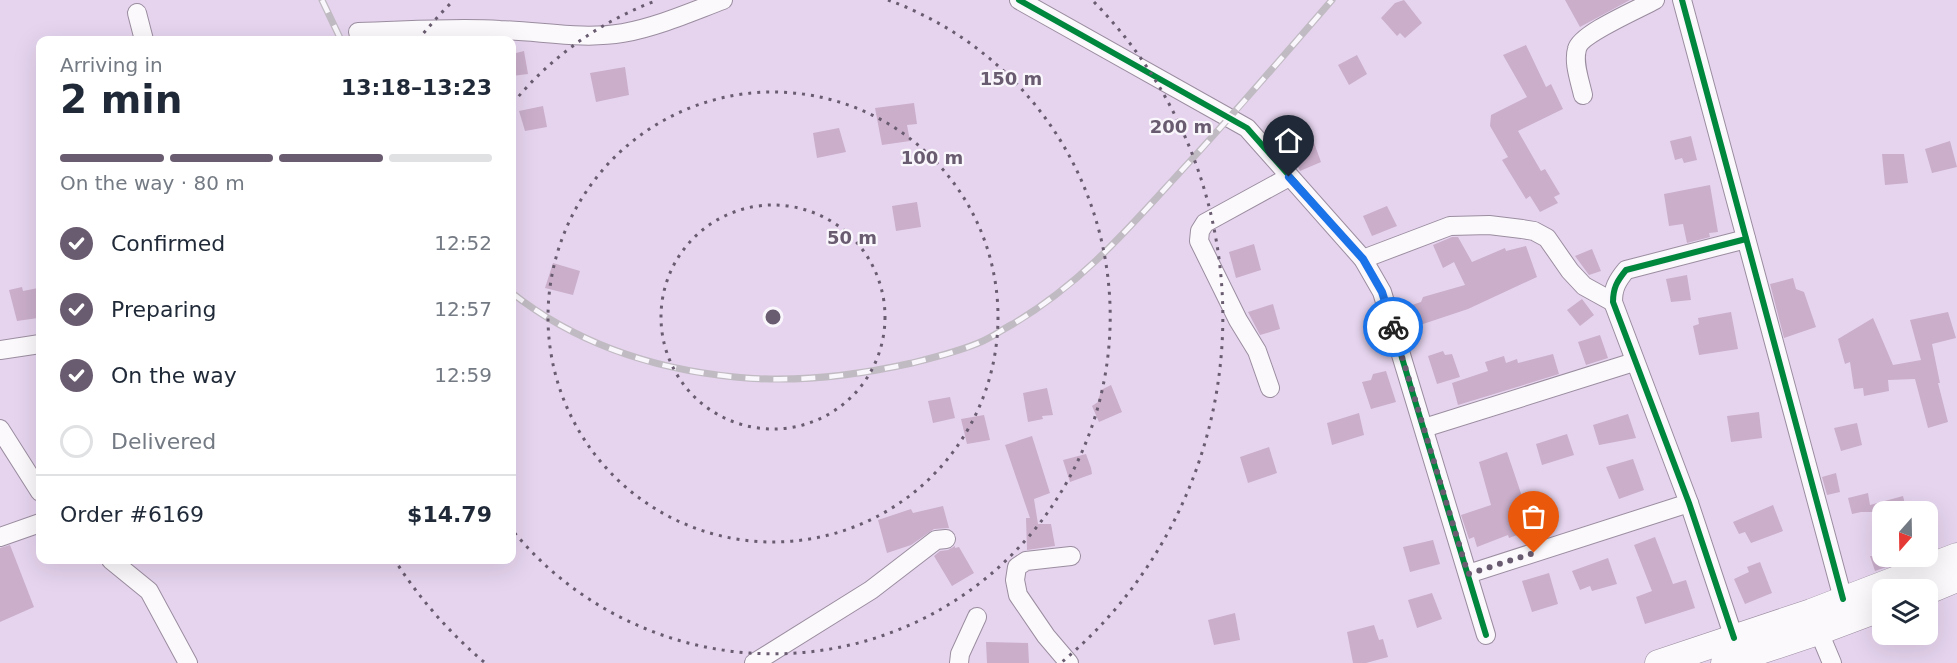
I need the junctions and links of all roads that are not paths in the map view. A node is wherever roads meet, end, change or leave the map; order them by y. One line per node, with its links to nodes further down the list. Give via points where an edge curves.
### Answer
1 (723, 0): 6 (street, via 648,27 597,36 498,29)
2 (1019, 0): 9 (street, via 1247,128)
3 (1655, 0): 8 (street, via 1580,41 1576,55)
4 (1682, 0): 10 (street)
5 (137, 14): 7 (street)
6 (358, 32)
7 (143, 36)
8 (1583, 95)
9 (1289, 177): 11 (street); 16 (street, via 1205,223 1199,235 1238,320 1257,351)
10 (1746, 239): 12 (street, via 1626,270 1613,290); 30 (street)
11 (1363, 259): 12 (street, via 1450,226 1489,225 1534,231 1547,238 1569,272 1584,286); 17 (street, via 1382,292)
12 (1613, 302): 15 (street)
13 (36, 345): 14 (street)
14 (0, 350)
15 (1634, 362): 17 (street); 20 (street)
16 (1270, 388)
17 (1424, 428): 27 (street)
18 (0, 429): 19 (street)
19 (36, 486)
20 (1689, 503): 27 (street); 35 (street)
21 (36, 524): 22 (street)
22 (0, 537)
23 (946, 539): 37 (street, via 936,540 871,590)
24 (1071, 556): 39 (street, via 1026,561 1017,567 1015,580 1018,596)
25 (1957, 556): 30 (main road)
26 (116, 564): 36 (street, via 149,591)
27 (1468, 574): 34 (street)
28 (1957, 579): 29 (main road)
29 (1938, 587)
30 (1843, 599): 33 (main road)
31 (1872, 610): 33 (main road)
32 (977, 617): 38 (street)
33 (1815, 622): 35 (main road); 41 (main road); 42 (street)
34 (1486, 635)
35 (1734, 638): 40 (main road)
36 (188, 663)
37 (754, 663)
38 (959, 663)
39 (1069, 663)
40 (1658, 663)
41 (1724, 663)
42 (1832, 663)

